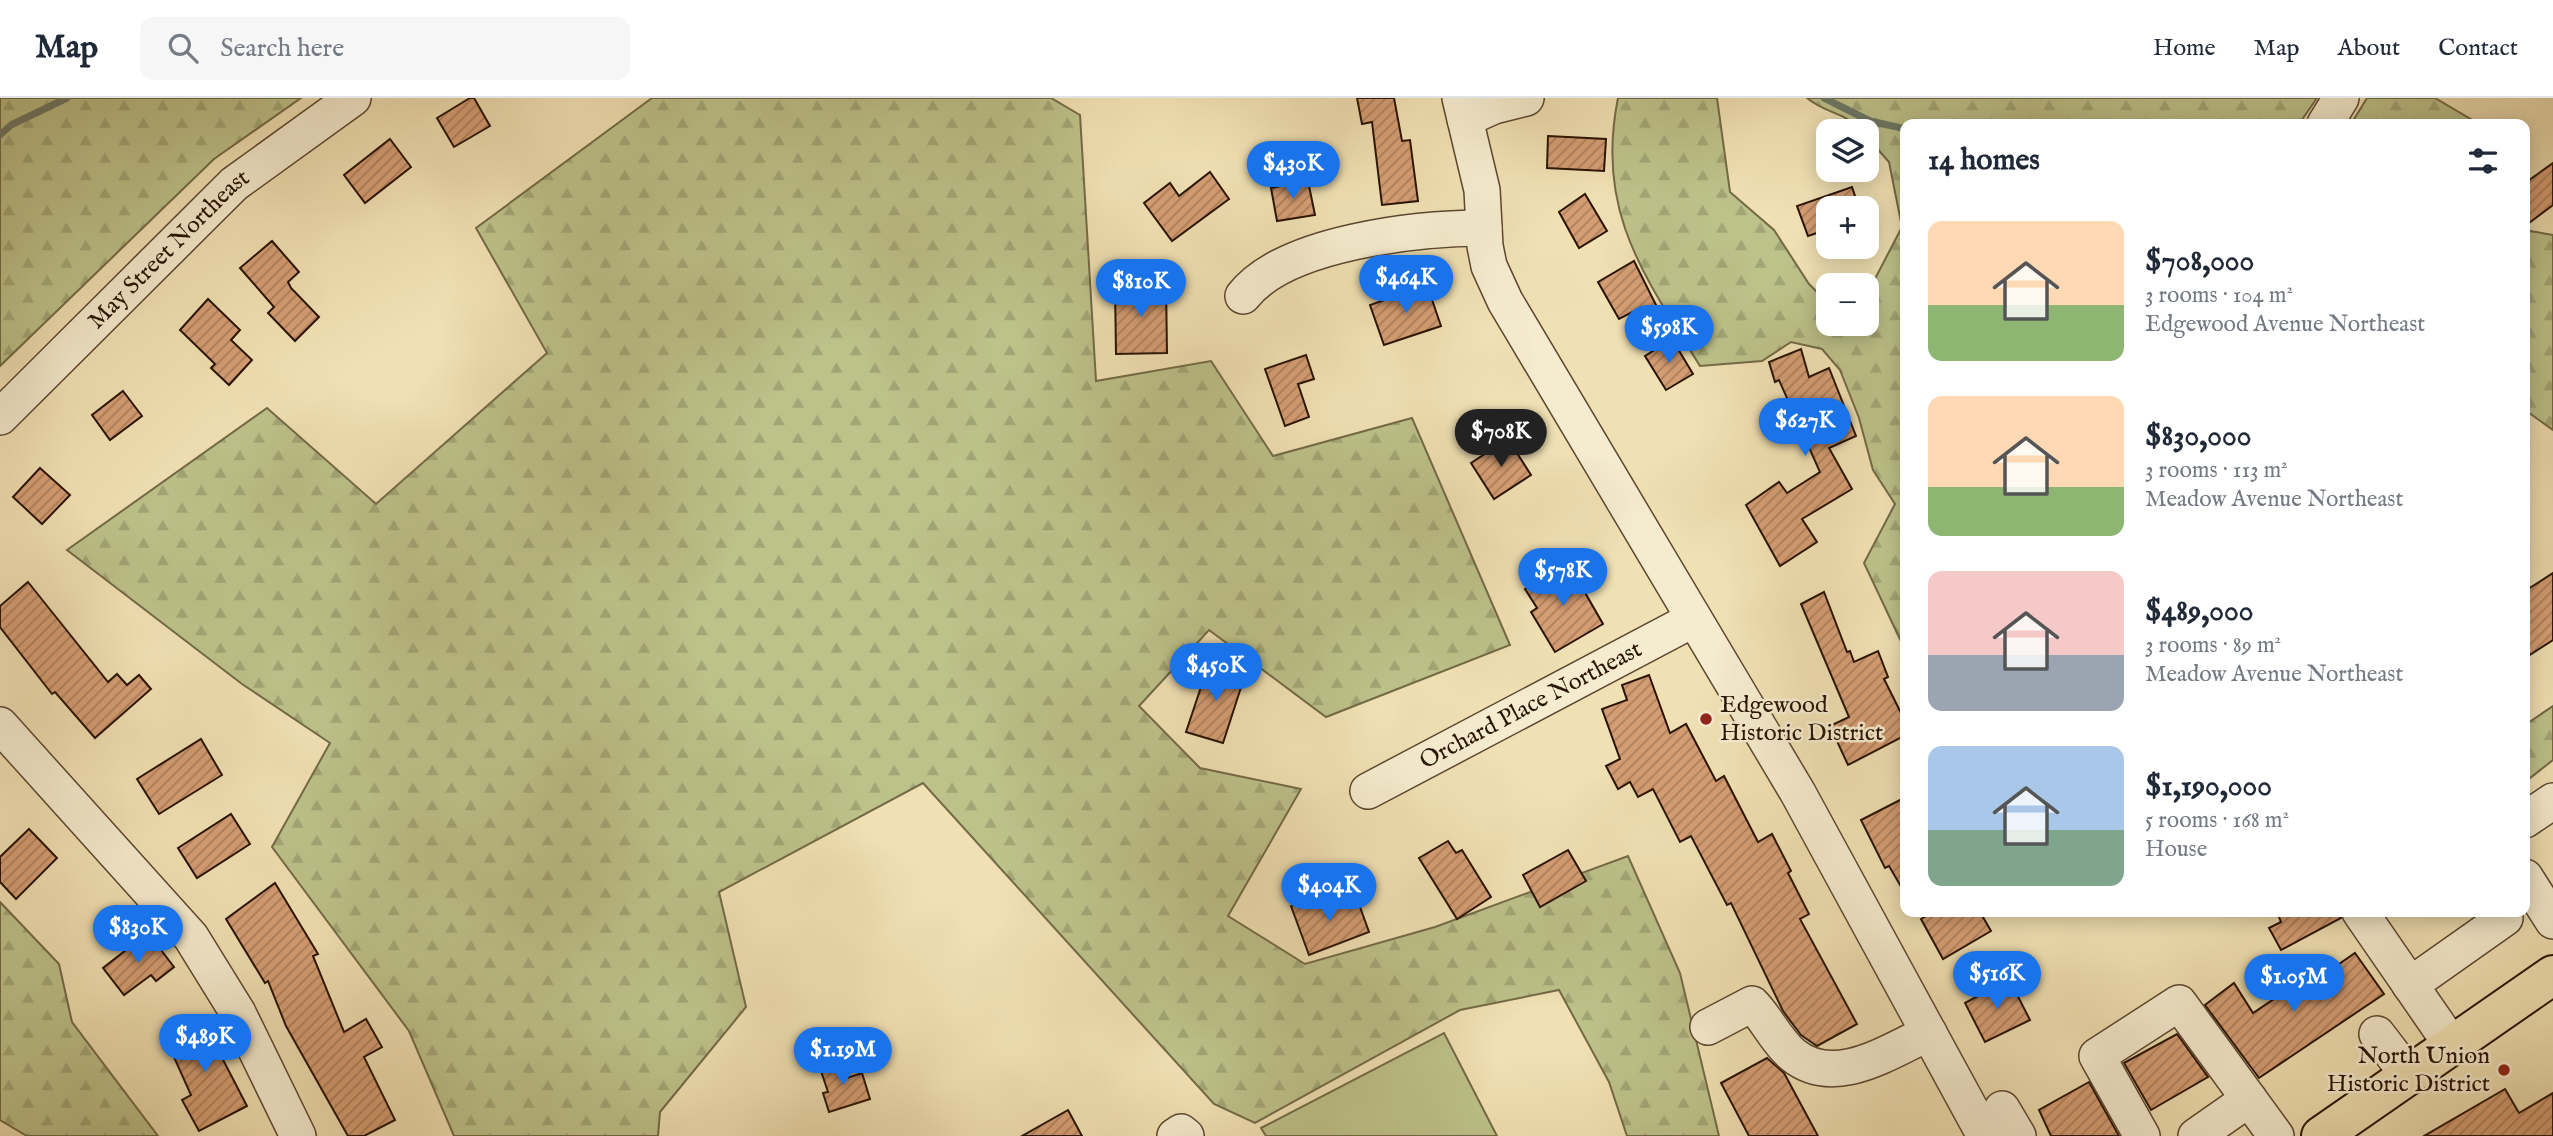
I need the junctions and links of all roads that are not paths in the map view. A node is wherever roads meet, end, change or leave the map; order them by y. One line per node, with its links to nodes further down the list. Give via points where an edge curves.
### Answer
1 (353, 98): 8 (street, May Street Northeast, via 234,184)
2 (1526, 98): 4 (street)
3 (2341, 98): 5 (street)
4 (1463, 109): 6 (street, via 1482,190)
5 (2328, 119)
6 (1484, 228): 7 (street, via 1402,233 1317,253 1272,270); 9 (street, via 1489,266 1505,301)
7 (1243, 296)
8 (0, 417)
9 (1694, 619): 11 (street, Orchard Place Northeast); 21 (street, via 1798,793)
10 (0, 724): 27 (street, via 191,937 238,1013)
11 (1368, 791)
12 (2553, 801): 13 (street)
13 (2530, 817)
14 (2530, 884): 15 (street)
15 (2551, 913)
16 (2363, 917): 19 (street)
17 (2505, 918): 19 (street)
18 (2553, 975): 23 (main road)
19 (2410, 985): 23 (street)
20 (1708, 1027): 21 (street, via 1752,1004 1793,1055 1821,1068 1856,1067)
21 (1929, 1033): 26 (street)
22 (2377, 1034): 24 (street)
23 (2453, 1047): 24 (main road)
24 (2410, 1077): 33 (main road)
25 (2249, 1099): 30 (street, via 2179,1003 2097,1056); 31 (street); 32 (street)
26 (2002, 1127)
27 (298, 1136)
28 (1175, 1136): 29 (street, via 1181,1132)
29 (1186, 1136)
30 (2142, 1136)
31 (2196, 1136)
32 (2276, 1136)
33 (2321, 1136)

